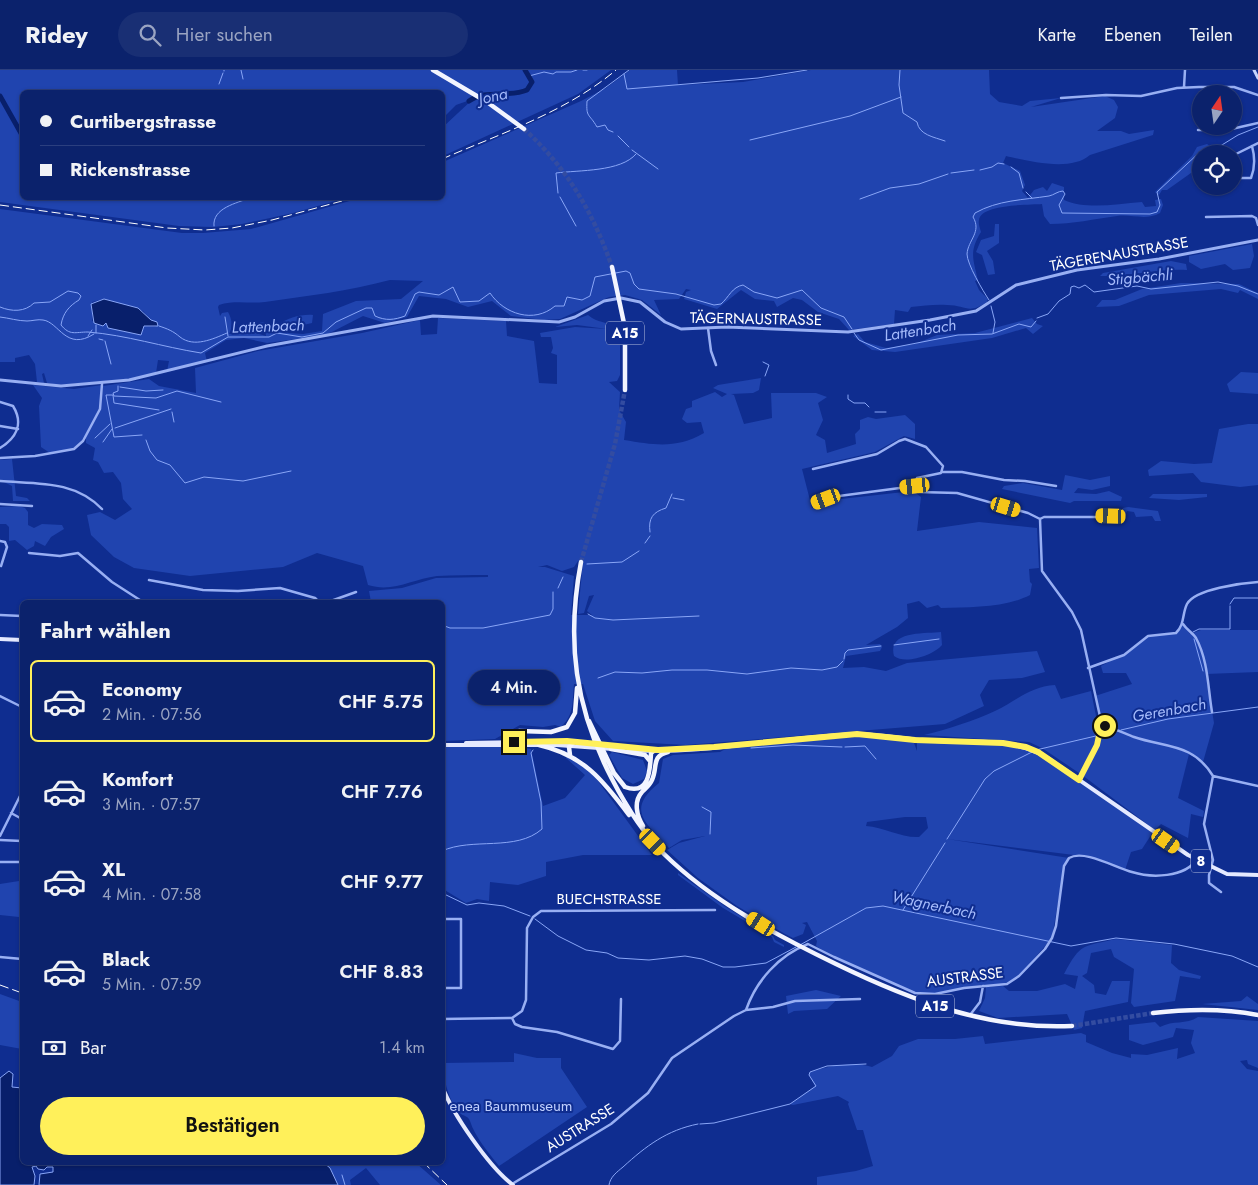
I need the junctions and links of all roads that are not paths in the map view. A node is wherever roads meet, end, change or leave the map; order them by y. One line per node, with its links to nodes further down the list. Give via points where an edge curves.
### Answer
1 (433, 70): 10 (highway, via 471,91)
2 (1185, 70): 5 (street)
3 (1254, 70): 4 (main road)
4 (1258, 78)
5 (1184, 87): 6 (street, via 1234,87); 7 (street, via 1141,96)
6 (1258, 95)
7 (1061, 98)
8 (1258, 123): 9 (street)
9 (1242, 127)
10 (524, 129)
11 (1258, 143): 12 (street)
12 (1252, 146): 13 (street); 14 (street, via 1255,158 1251,178)
13 (1242, 150)
14 (1242, 178)
15 (1206, 217): 16 (street, via 1252,216)
16 (1258, 225)
17 (1258, 240): 19 (street, TÄGERENAUSTRASSE, via 1149,261 1077,270 1006,290)
18 (614, 272): 24 (highway, A15, via 625,328)
19 (990, 302): 20 (street, TÄGERNAUSTRASSE, via 976,311 951,317 852,331)
20 (708, 328): 21 (street, via 710,351); 23 (street, TÄGERNAUSTRASSE, via 674,327 640,302 616,298 560,322 443,315 421,317 267,346 158,374)
21 (716, 365)
22 (0, 380): 23 (street, TÄGERNAUSTRASSE, via 58,386)
23 (102, 384): 29 (street, via 100,408 83,440 74,449)
24 (625, 390)
25 (0, 402): 27 (street, via 7,402 14,408)
26 (0, 426): 27 (street)
27 (18, 429): 28 (street, via 13,439)
28 (0, 448)
29 (0, 458)
30 (813, 469): 31 (street, via 877,454 905,439 926,447 942,463)
31 (943, 472): 33 (street, via 919,477); 34 (street)
32 (0, 481): 38 (street, via 46,483 86,496)
33 (915, 486): 36 (street, via 839,496); 40 (street, via 920,492 957,493)
34 (1056, 486)
35 (0, 504): 37 (street)
36 (813, 504)
37 (32, 506)
38 (102, 509)
39 (1121, 517): 40 (street)
40 (1040, 519): 56 (street, via 1042,571 1076,619)
41 (0, 540): 44 (street, via 7,547)
42 (29, 553): 48 (street, via 60,556 78,553 109,580)
43 (581, 562): 57 (highway, A15, via 574,625)
44 (2, 566)
45 (149, 580): 49 (street, via 222,591 280,588)
46 (1258, 582): 53 (street, via 1195,597 1186,606)
47 (356, 592): 50 (street)
48 (140, 600)
49 (317, 600)
50 (334, 600)
51 (0, 615): 52 (street)
52 (20, 616)
53 (1183, 624): 56 (street, via 1172,634 1148,636 1124,654); 60 (street, via 1194,635 1204,660)
54 (0, 639): 55 (main road)
55 (20, 640)
56 (1088, 668): 61 (street)
57 (577, 684): 62 (highway, via 575,713 567,727 559,732 525,730); 74 (highway, A15, via 584,711)
58 (0, 696): 59 (street)
59 (20, 706)
60 (1212, 712)
61 (1101, 726): 76 (street, via 1179,747 1203,762); 77 (street)
62 (515, 733): 63 (highway); 64 (highway)
63 (506, 742): 64 (main road, 8); 67 (main road, 8)
64 (515, 744): 65 (main road, 8); 67 (main road, 8); 68 (main road, 8)
65 (572, 744): 68 (main road, 8); 70 (main road, 8); 71 (main road, 8); 73 (highway)
66 (445, 745): 67 (main road, 8)
67 (451, 745)
68 (539, 745): 73 (highway)
69 (714, 747): 71 (main road, 8); 72 (main road, 8); 77 (main road, 8, via 857,734 1003,743 1030,748)
70 (611, 749): 71 (main road, 8); 75 (highway, via 645,755)
71 (653, 750): 72 (main road, 8); 75 (highway)
72 (668, 752): 75 (highway, via 658,756)
73 (570, 755): 82 (highway, via 600,778)
74 (603, 756): 75 (highway, via 618,781 629,789 646,783); 82 (highway, A15, via 620,795)
75 (653, 764): 83 (highway, via 653,780 640,794 637,803 639,818)
76 (1213, 776): 78 (street); 89 (street, via 1204,824)
77 (1079, 780): 86 (main road, 8, via 1177,849)
78 (1258, 786)
79 (20, 797): 80 (street)
80 (11, 812): 81 (street); 84 (street)
81 (20, 819)
82 (641, 828): 83 (highway, A15)
83 (648, 836): 103 (highway, A15, via 673,862 707,889 789,940 902,994)
84 (0, 838): 85 (street)
85 (20, 841)
86 (1197, 859): 89 (main road, 8); 96 (street, AUSTRASSE, via 1179,873 1152,874 1134,873 1100,860 1073,856 1064,866 1056,926 1050,942 1012,982)
87 (0, 862): 88 (street)
88 (20, 862)
89 (1212, 866): 90 (main road, 8, via 1230,875); 91 (street, via 1209,883)
90 (1258, 874)
91 (1221, 892)
92 (715, 910): 105 (street, BUECHSTRASSE, via 541,911 527,928 526,1004)
93 (445, 919): 97 (street, via 460,919 461,988)
94 (0, 957): 95 (street)
95 (20, 959)
96 (982, 986): 100 (street, AUSTRASSE, via 935,994 915,993 808,944 766,972); 103 (street, via 980,1002)
97 (445, 988)
98 (621, 998): 105 (street, via 620,1041 613,1049 557,1032 522,1027)
99 (860, 999): 100 (street, AUSTRASSE, via 795,1001)
100 (746, 1010): 108 (street, AUSTRASSE, via 677,1053 648,1094 611,1124)
101 (1152, 1013): 102 (highway, via 1203,1009)
102 (1258, 1015)
103 (969, 1016): 106 (highway, A15, via 1026,1026)
104 (445, 1018): 105 (street)
105 (512, 1018)
106 (1072, 1026)
107 (445, 1092): 108 (main road, via 474,1138)
108 (512, 1185)

